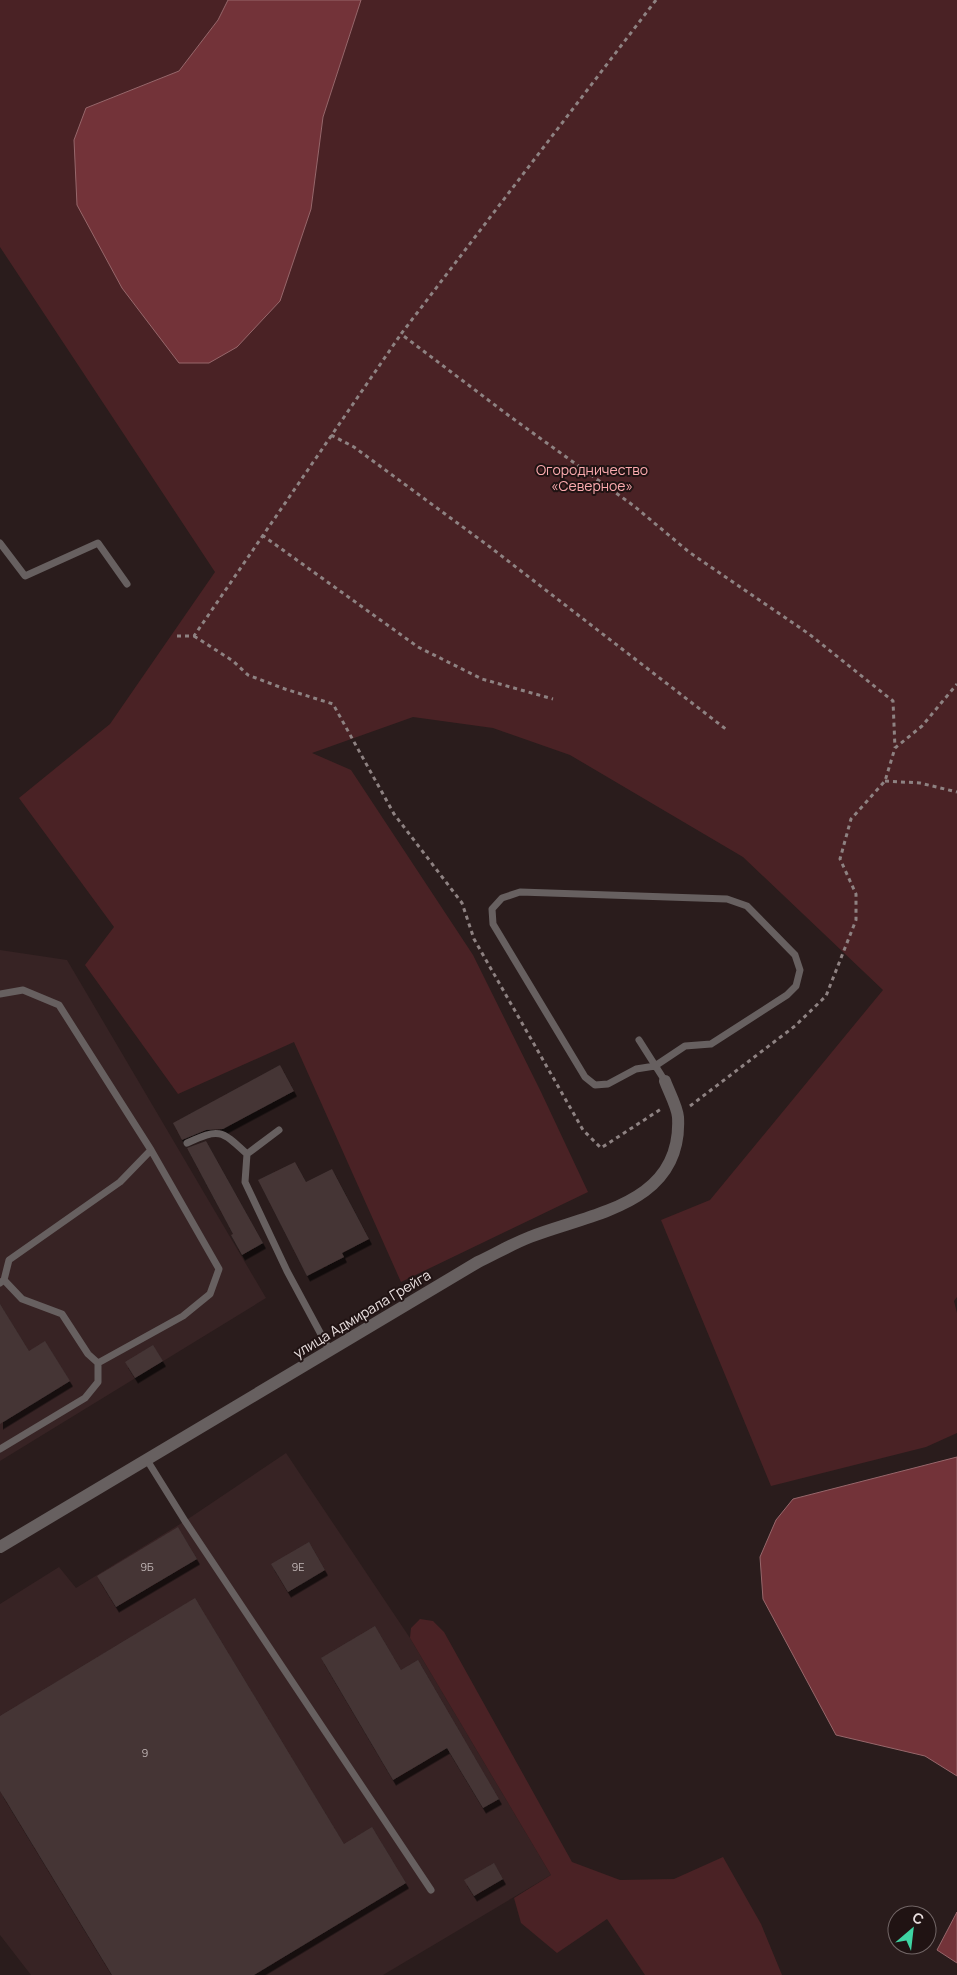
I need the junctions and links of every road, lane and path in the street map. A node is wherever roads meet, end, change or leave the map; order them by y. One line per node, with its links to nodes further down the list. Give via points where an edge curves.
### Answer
1 (656, 0): 2 (path)
2 (401, 334): 3 (path); 12 (path, via 634,506 688,552 809,634 893,701)
3 (331, 435): 4 (path); 11 (path, via 354,446 482,541)
4 (262, 535): 8 (path); 10 (path, via 418,647 482,679)
5 (0, 543): 6 (lane, via 25,576 98,543)
6 (127, 584)
7 (177, 636): 8 (path)
8 (194, 636): 19 (path, via 233,661 248,675 333,704 394,814 462,903 474,939 583,1130 601,1148)
9 (957, 684): 12 (path, via 922,726)
10 (553, 699)
11 (727, 730)
12 (896, 748): 13 (path)
13 (885, 781): 14 (path, via 920,782); 20 (path, via 851,819 840,859 856,894 856,920 826,996 795,1026)
14 (957, 792)
15 (0, 994): 23 (lane, via 24,990 59,1005)
16 (639, 1040): 17 (lane)
17 (655, 1066): 17 (lane, via 685,1046 711,1044 787,995 796,986 800,970 795,956 747,906 727,899 520,892 502,898 492,909 493,924 586,1077 595,1084 608,1084 636,1069); 18 (lane)
18 (665, 1081): 19 (street, улица Адмирала Грейга)
19 (673, 1102): 20 (street, улица Адмирала Грейга)
20 (678, 1116): 26 (street, улица Адмирала Грейга, via 673,1153 666,1167 658,1181 632,1202 520,1242 478,1262)
21 (279, 1130): 24 (lane)
22 (188, 1143): 24 (lane, via 212,1132 228,1136)
23 (151, 1150): 25 (lane, via 120,1182 9,1260); 27 (lane, via 219,1269 210,1294 184,1316)
24 (248, 1154): 26 (lane, via 244,1182)
25 (2, 1282): 27 (lane, via 22,1299 62,1314 88,1354)
26 (330, 1351): 29 (street, улица Адмирала Грейга)
27 (98, 1363): 28 (lane, via 98,1382 85,1398)
28 (0, 1449)
29 (147, 1460): 30 (street, улица Адмирала Грейга); 31 (lane)
30 (0, 1547)
31 (431, 1890)

